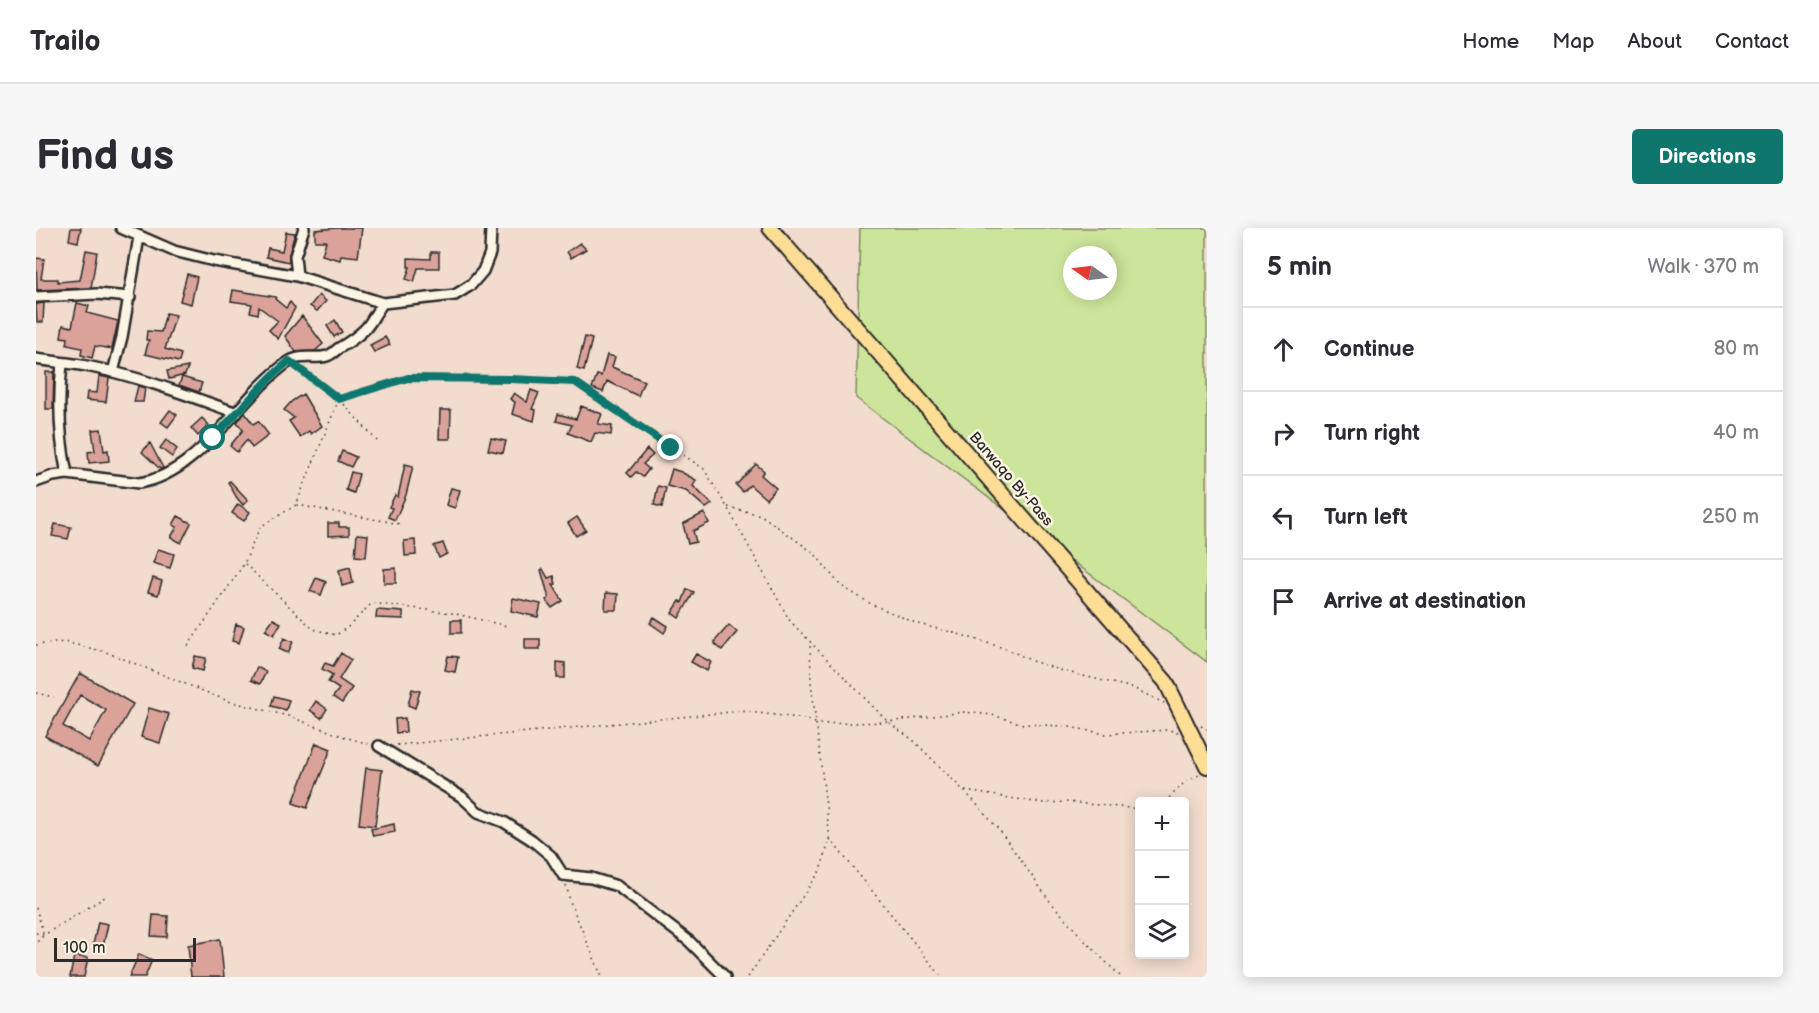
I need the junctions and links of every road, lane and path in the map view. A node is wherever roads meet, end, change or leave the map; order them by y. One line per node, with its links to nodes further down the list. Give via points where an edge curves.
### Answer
1 (121, 228): 5 (street)
2 (304, 228): 6 (street, via 295,256)
3 (490, 228): 9 (street, via 489,253 483,270 471,285 455,295)
4 (770, 228): 29 (highway, Barwaqo By-Pass, via 1166,682)
5 (139, 237): 6 (street, via 174,251); 8 (street)
6 (297, 276): 9 (street)
7 (36, 297): 8 (street)
8 (130, 297): 13 (street)
9 (383, 303): 11 (street, via 366,328 328,356 302,356)
10 (36, 359): 12 (street)
11 (289, 361): 14 (path); 15 (street)
12 (62, 363): 13 (street); 17 (street, via 58,400)
13 (112, 372): 15 (street)
14 (339, 399): 16 (path); 19 (path); 20 (path, via 408,378 575,382 704,469)
15 (237, 413): 17 (street, via 189,459 148,482)
16 (378, 442)
17 (67, 474): 18 (street)
18 (36, 482)
19 (296, 505): 21 (path); 22 (path, via 260,527)
20 (727, 507): 24 (path, via 790,621); 29 (path, via 761,515 814,553 840,585 872,604 918,624 996,646 1063,671 1133,688)
21 (400, 524)
22 (244, 564): 23 (path, via 313,629 336,634 372,603 452,613); 26 (path)
23 (507, 626)
24 (810, 641): 30 (path); 31 (path)
25 (36, 645): 34 (path, via 64,642 106,652 228,701)
26 (189, 646)
27 (36, 693): 28 (path)
28 (54, 697)
29 (1181, 714): 33 (highway, Barwaqo By-Pass)
30 (888, 722): 31 (path); 33 (path, via 964,712 1106,734); 37 (path, via 913,740)
31 (817, 724): 34 (path, via 807,719 741,711); 40 (path)
32 (1207, 729): 33 (path)
33 (1195, 730): 35 (highway, Barwaqo By-Pass)
34 (379, 746): 41 (street, via 462,797 478,812 504,822 532,840 551,856)
35 (1207, 766)
36 (1207, 771): 38 (path, via 1185,782)
37 (964, 791): 39 (path); 51 (path, via 1000,831 1049,900)
38 (1169, 797)
39 (1135, 809)
40 (830, 839): 49 (path, via 820,871); 50 (path)
41 (563, 875): 47 (path); 48 (street, via 617,886 689,940)
42 (105, 897): 45 (path)
43 (36, 908): 45 (path)
44 (36, 933): 45 (path)
45 (44, 935): 46 (path)
46 (36, 943)
47 (602, 977)
48 (725, 977)
49 (748, 977)
50 (942, 977)
51 (1121, 977)

